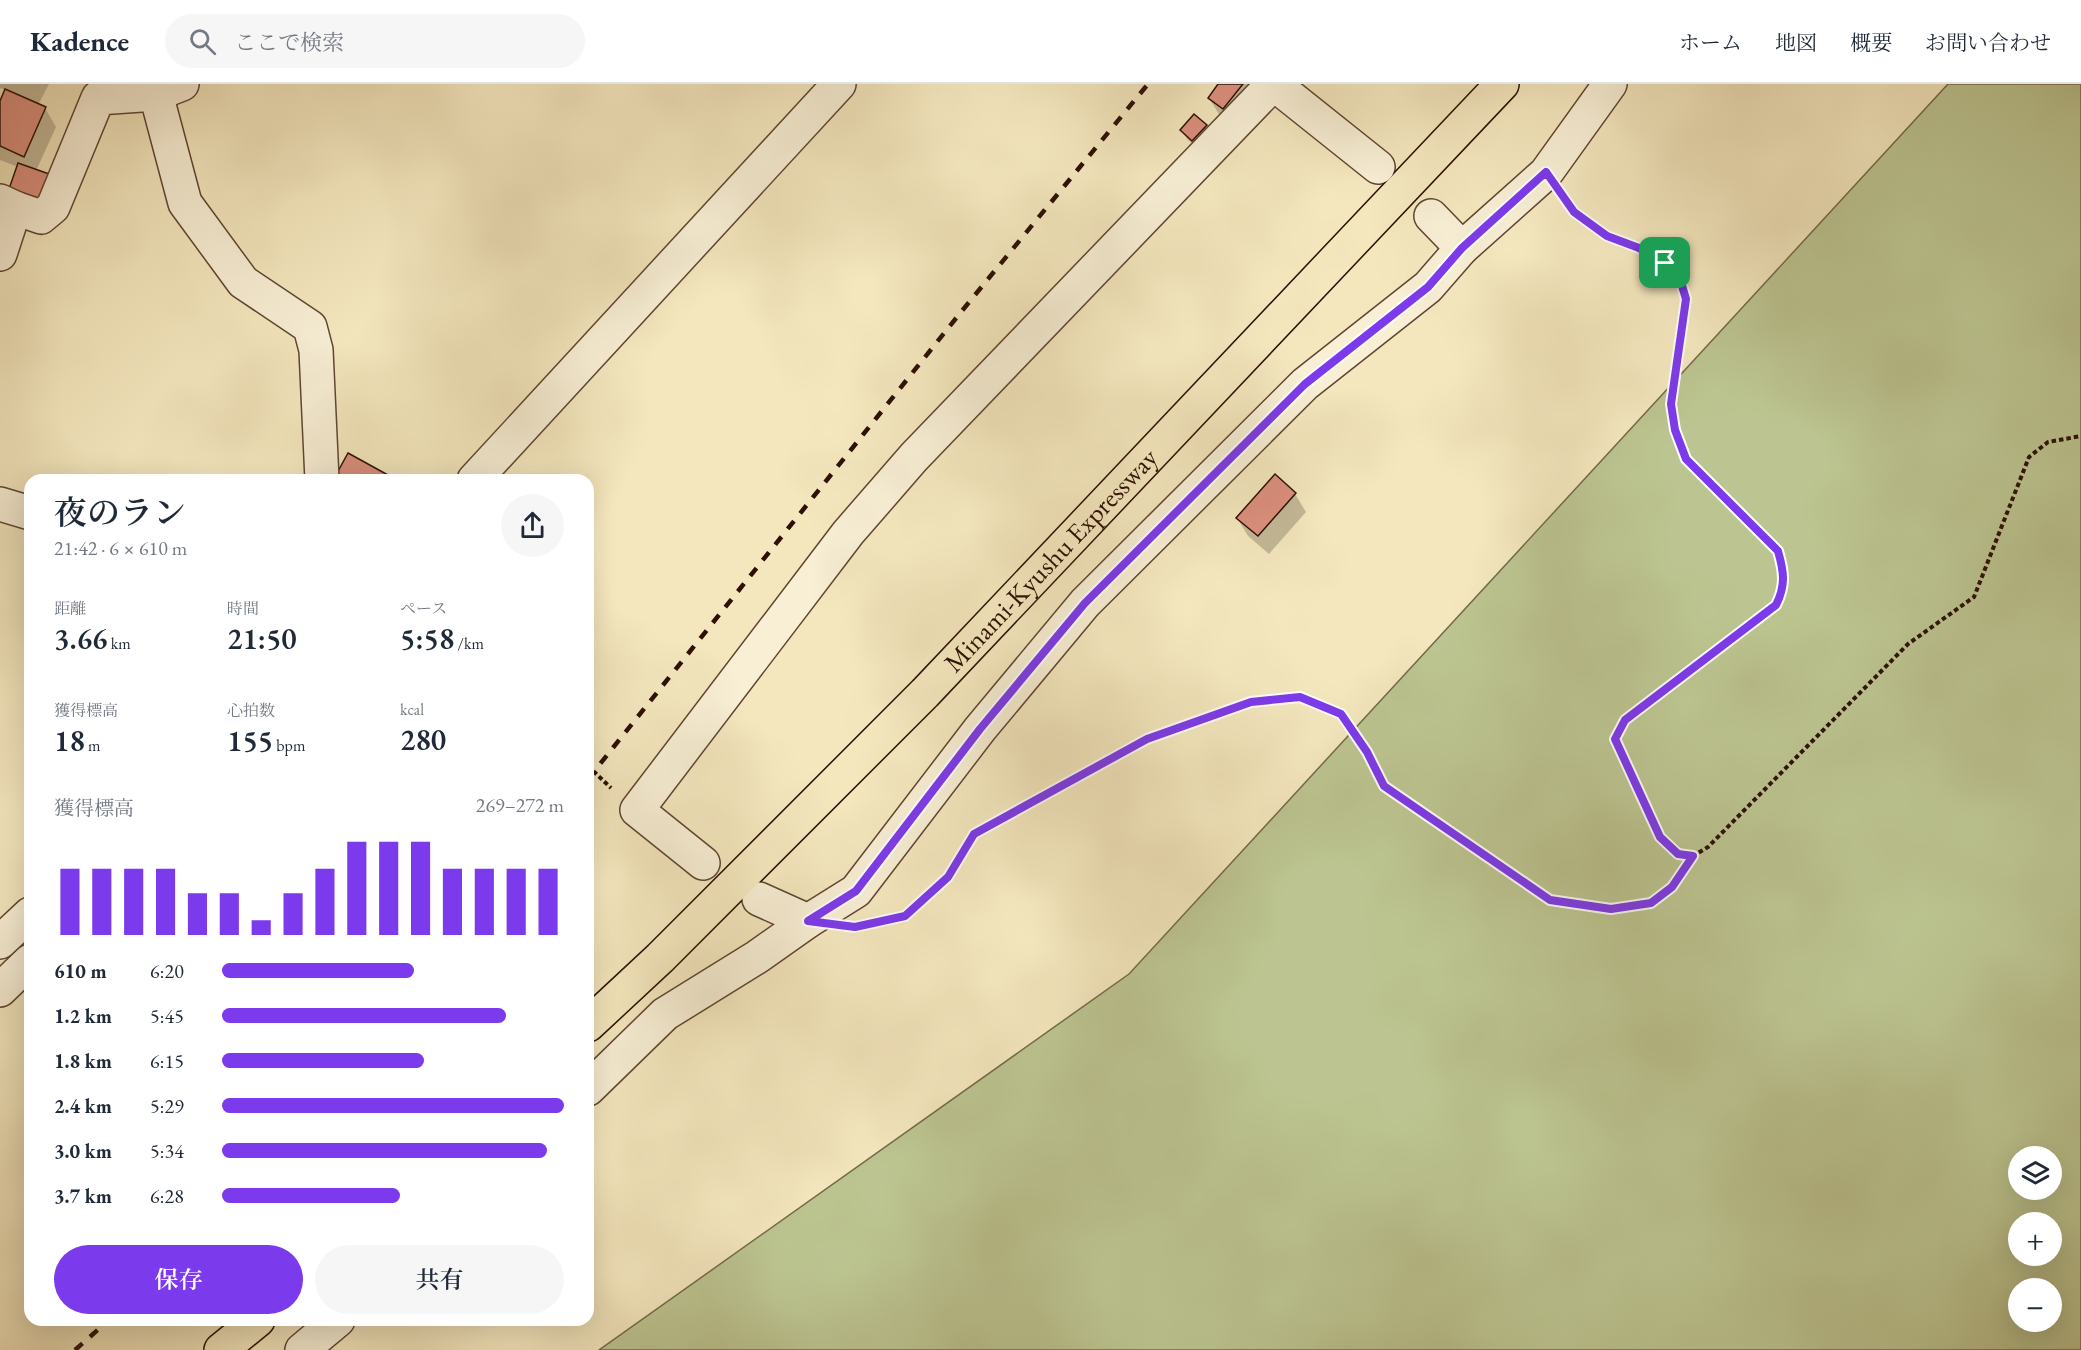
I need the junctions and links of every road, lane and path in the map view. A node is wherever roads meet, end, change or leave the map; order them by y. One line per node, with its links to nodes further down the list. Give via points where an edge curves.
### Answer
1 (839, 84): 15 (street)
2 (1274, 84): 7 (street); 19 (street, via 914,457 848,533 637,810)
3 (1502, 84): 27 (highway, Minami-Kyushu Expressway, via 925,693)
4 (1610, 84): 8 (street)
5 (169, 89): 6 (street); 14 (street, via 185,203 243,282 310,327 316,350)
6 (93, 91): 9 (street, via 53,207 41,217)
7 (1378, 167)
8 (1546, 172): 11 (street); 18 (path, via 1574,212 1607,236 1665,263 1680,279 1686,299 1671,404 1675,430 1686,459 1778,551 1782,566 1783,591 1776,605 1625,720 1615,739 1660,837 1678,854)
9 (8, 204): 12 (street)
10 (1431, 216): 11 (street)
11 (1462, 248): 22 (street, via 1428,287 1305,384 1085,603 980,729 856,891)
12 (0, 254)
13 (2081, 436): 18 (path, via 2048,442 2029,457 1974,597 1908,644 1708,847)
14 (322, 474)
15 (480, 474)
16 (0, 504): 17 (street)
17 (24, 511)
18 (1693, 856): 23 (path, via 1672,887 1651,903 1611,909 1550,900 1384,786 1341,714 1300,697 1251,702 1147,739 974,834 948,877 905,916)
19 (703, 863)
20 (759, 899): 22 (street)
21 (24, 920): 24 (street)
22 (808, 921): 28 (street, via 665,1014)
23 (865, 925)
24 (0, 942)
25 (24, 967): 26 (street)
26 (0, 990)
27 (594, 1019)
28 (594, 1083)
29 (251, 1326): 31 (highway)
30 (331, 1326): 32 (street)
31 (221, 1350)
32 (302, 1350)

